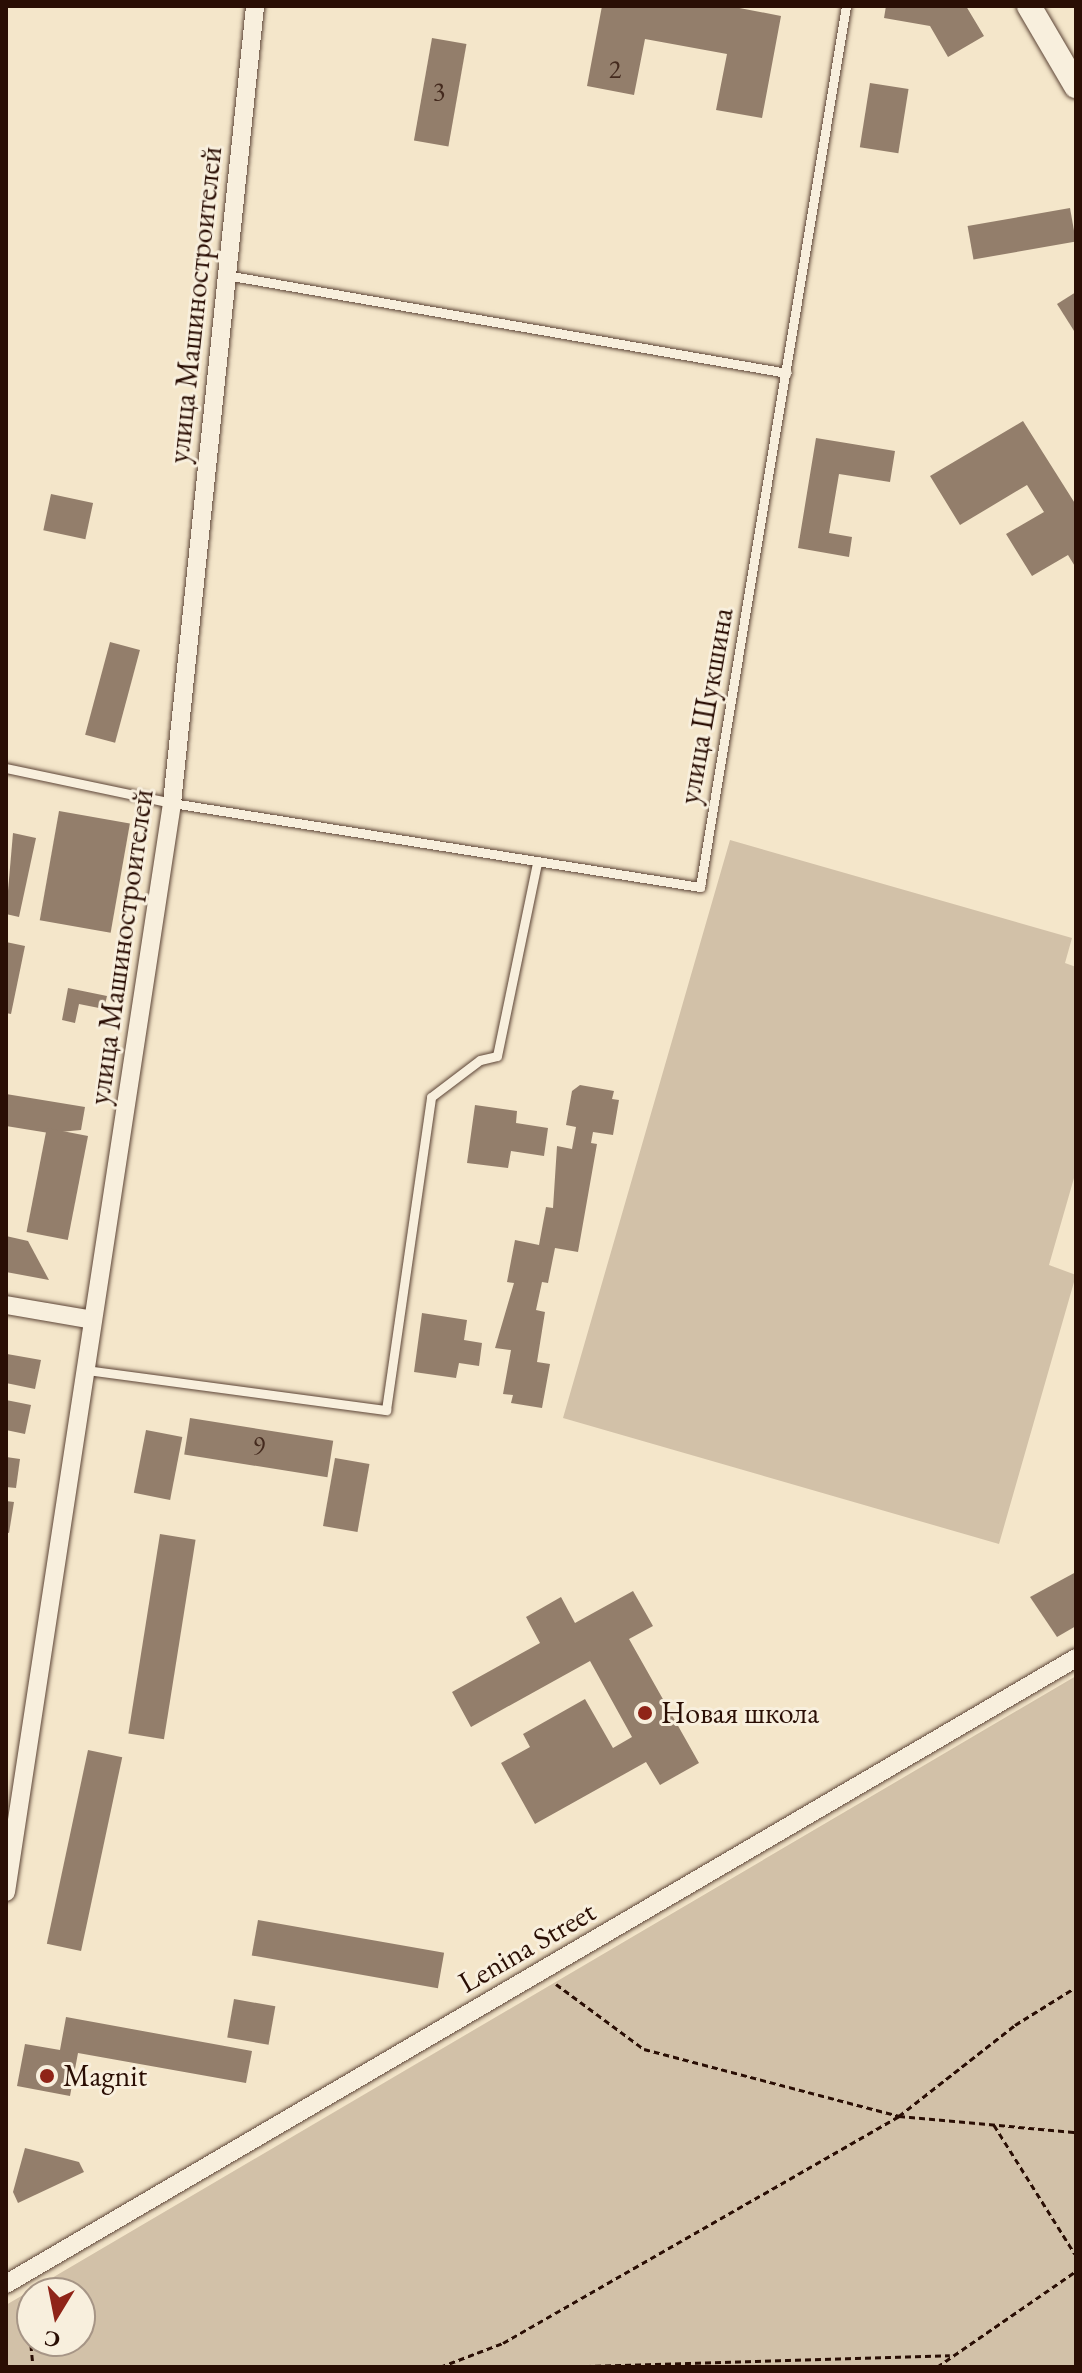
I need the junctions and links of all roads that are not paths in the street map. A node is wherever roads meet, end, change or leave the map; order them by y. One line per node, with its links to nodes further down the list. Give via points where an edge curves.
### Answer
1 (255, 6): 5 (street, улица Машиностроителей)
2 (846, 6): 6 (lane, улица Шукшина)
3 (1029, 6): 4 (street)
4 (1076, 86)
5 (226, 275): 6 (lane); 8 (street, улица Машиностроителей)
6 (787, 373): 9 (lane, улица Шукшина, via 700,887)
7 (6, 768): 8 (lane, улица Шукшина)
8 (172, 803): 9 (lane, улица Шукшина); 11 (street, улица Машиностроителей)
9 (537, 862): 12 (lane, via 497,1056 480,1060 431,1097 386,1410)
10 (6, 1305): 11 (street)
11 (93, 1320): 12 (street, улица Машиностроителей)
12 (86, 1370): 14 (street, улица Машиностроителей)
13 (1076, 1658): 16 (street, Lenina Street)
14 (8, 1873): 15 (street, улица Машиностроителей)
15 (6, 1892)
16 (6, 2284)

